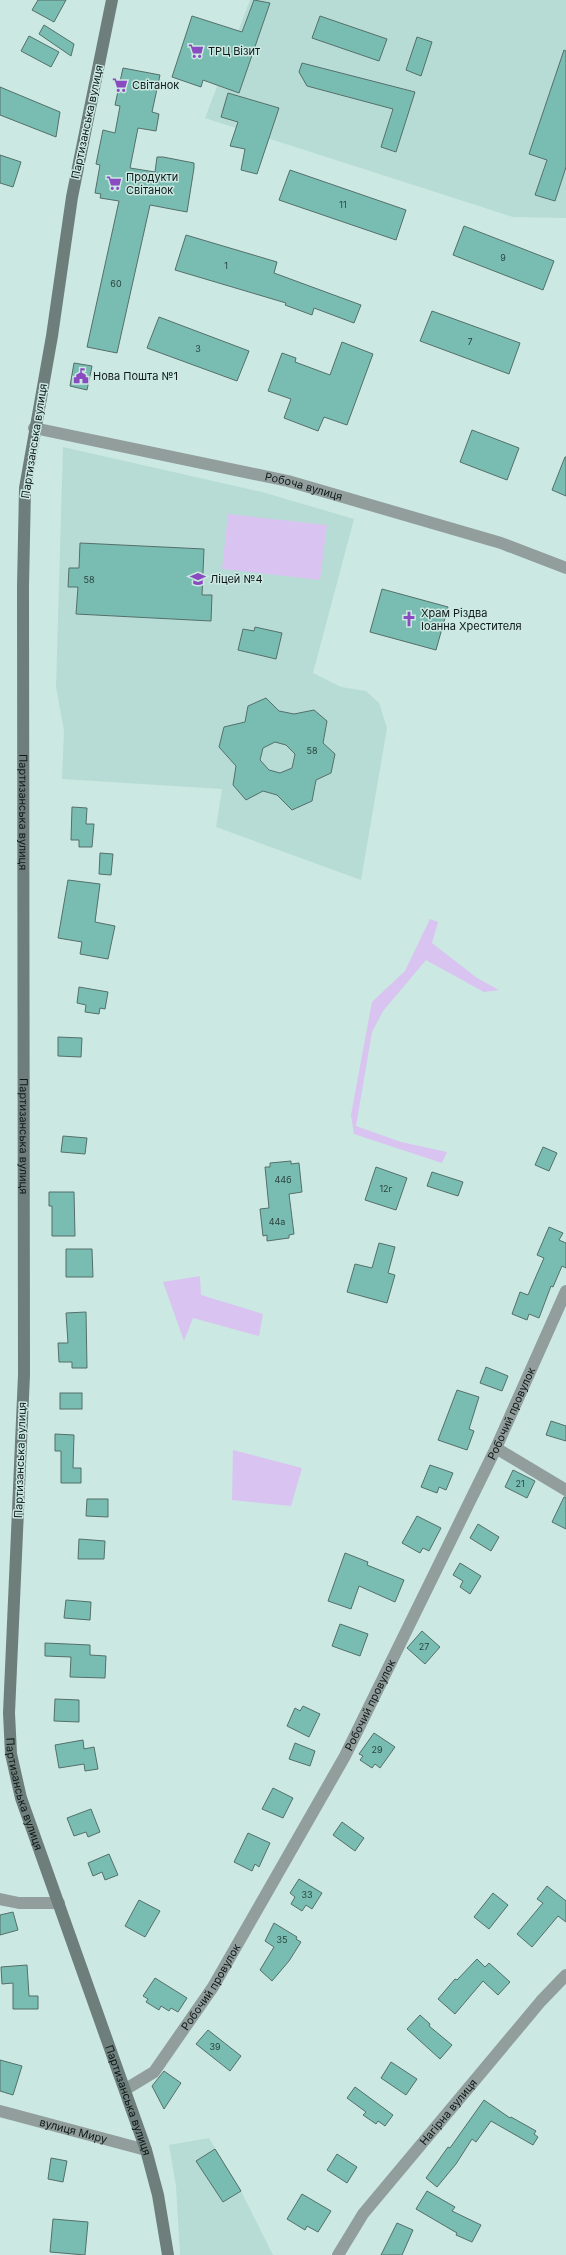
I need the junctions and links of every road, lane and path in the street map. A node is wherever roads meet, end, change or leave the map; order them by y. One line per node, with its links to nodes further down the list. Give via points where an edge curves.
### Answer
1 (112, 0): 2 (main road, Партизанська вулиця, via 72,197 52,336)
2 (34, 428): 3 (street, Робоча вулиця, via 288,481 501,542); 8 (main road, Партизанська вулиця, via 25,488 23,587 24,1375 9,1713 11,1754 20,1798)
3 (566, 568)
4 (566, 1291): 5 (street, Робочий провулок)
5 (496, 1448): 6 (street); 10 (street, Робочий провулок, via 345,1756 225,1966 154,2072)
6 (566, 1490)
7 (0, 1899): 8 (street, via 20,1903)
8 (59, 1902): 10 (main road, Партизанська вулиця)
9 (566, 1975): 14 (street, Нагірна вулиця, via 541,2001 363,2214)
10 (126, 2089): 12 (main road, Партизанська вулиця)
11 (0, 2110): 12 (street, вулиця Миру)
12 (146, 2150): 13 (main road, Партизанська вулиця, via 158,2195)
13 (168, 2255)
14 (338, 2255)

